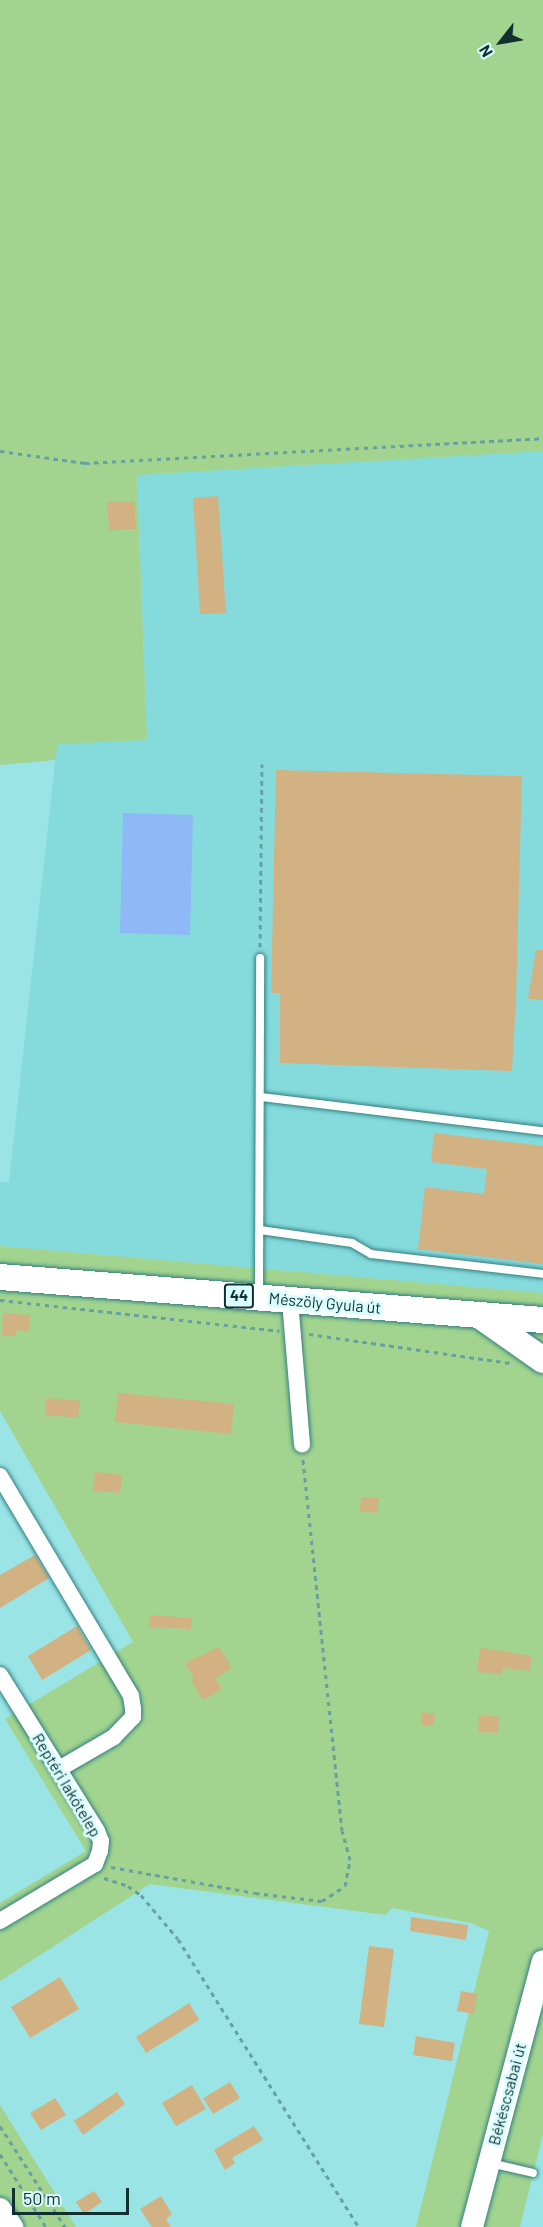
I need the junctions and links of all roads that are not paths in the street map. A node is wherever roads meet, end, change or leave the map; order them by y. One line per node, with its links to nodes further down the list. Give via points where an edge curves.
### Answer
1 (260, 958): 2 (lane)
2 (261, 1097): 3 (lane); 4 (lane)
3 (543, 1131)
4 (260, 1230): 5 (lane, via 352,1243 371,1254); 7 (lane)
5 (543, 1274)
6 (0, 1277): 7 (main road, Mészöly Gyula út / 44)
7 (260, 1298): 8 (main road, Mészöly Gyula út / 44)
8 (290, 1301): 9 (main road, Mészöly Gyula út / 44); 12 (street)
9 (478, 1315): 10 (main road, Mészöly Gyula út / 44); 11 (main road)
10 (543, 1320)
11 (543, 1360)
12 (302, 1445)
13 (0, 1476): 15 (street, via 132,1702 132,1717 126,1726)
14 (0, 1675): 15 (street, Reptéri lakótelep)
15 (59, 1769): 16 (street, Reptéri lakótelep, via 97,1831 100,1851 88,1868)
16 (0, 1922)
17 (543, 1961): 18 (street, Békéscsabai út)
18 (488, 2163): 19 (lane); 22 (street, Békéscsabai út)
19 (533, 2173)
20 (0, 2209): 21 (street)
21 (12, 2227)
22 (472, 2227)

